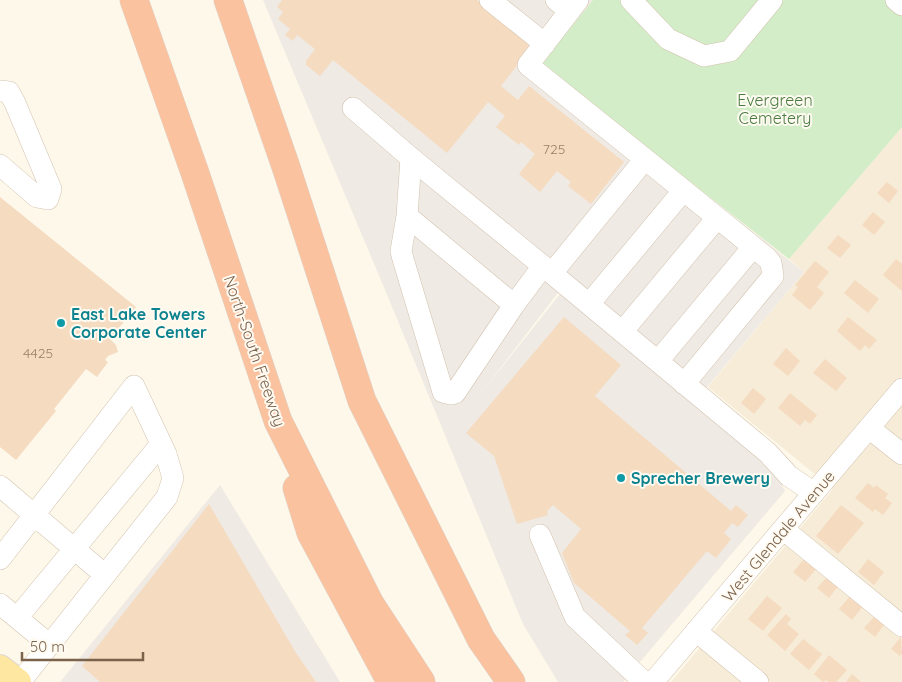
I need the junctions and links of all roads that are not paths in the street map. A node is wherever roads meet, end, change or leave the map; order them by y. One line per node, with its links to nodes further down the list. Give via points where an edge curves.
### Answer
1 (134, 0): 26 (highway, North-South Freeway)
2 (228, 0): 47 (highway, via 362,401 481,639)
3 (490, 0): 9 (street)
4 (631, 0): 5 (street, via 668,39 704,56 730,51)
5 (772, 0)
6 (896, 0): 8 (street)
7 (568, 4): 9 (street)
8 (902, 5)
9 (545, 44): 13 (street, via 528,65)
10 (0, 90): 14 (street, via 9,92 15,104 50,189 48,199 37,197)
11 (353, 108): 12 (street)
12 (411, 158): 16 (street); 19 (street)
13 (645, 159): 15 (street); 19 (street)
14 (0, 165)
15 (683, 190): 17 (street); 20 (street)
16 (407, 216): 21 (street); 21 (street, via 401,251 443,392 455,393)
17 (717, 218): 18 (street); 22 (street)
18 (753, 247): 23 (street); 24 (street, via 771,262 773,276)
19 (547, 269): 20 (street); 21 (street)
20 (589, 304): 22 (street)
21 (514, 305)
22 (622, 332): 23 (street)
23 (658, 362): 24 (street)
24 (684, 384): 31 (street, via 768,453 789,476)
25 (902, 389): 27 (street, West Glendale Avenue)
26 (278, 421): 45 (highway, via 311,533); 46 (highway, North-South Freeway, via 370,604)
27 (870, 428): 29 (street); 31 (street, West Glendale Avenue)
28 (161, 444): 32 (street, via 134,386); 35 (street); 37 (street, via 173,478 167,496)
29 (902, 454)
30 (0, 486): 32 (street)
31 (814, 493): 33 (street, West Glendale Avenue)
32 (34, 514): 35 (street); 36 (street)
33 (783, 529): 40 (street); 41 (street, West Glendale Avenue)
34 (540, 535): 48 (street, via 576,617)
35 (74, 548): 37 (street); 39 (street)
36 (1, 555)
37 (105, 575): 42 (street)
38 (0, 604): 39 (street)
39 (18, 618): 42 (street)
40 (902, 626)
41 (696, 631): 49 (street, West Glendale Avenue); 50 (street)
42 (50, 645): 44 (street)
43 (0, 668): 44 (main road)
44 (19, 682)
45 (391, 682)
46 (421, 682)
47 (511, 682)
48 (644, 682)
49 (653, 682)
50 (758, 682)

